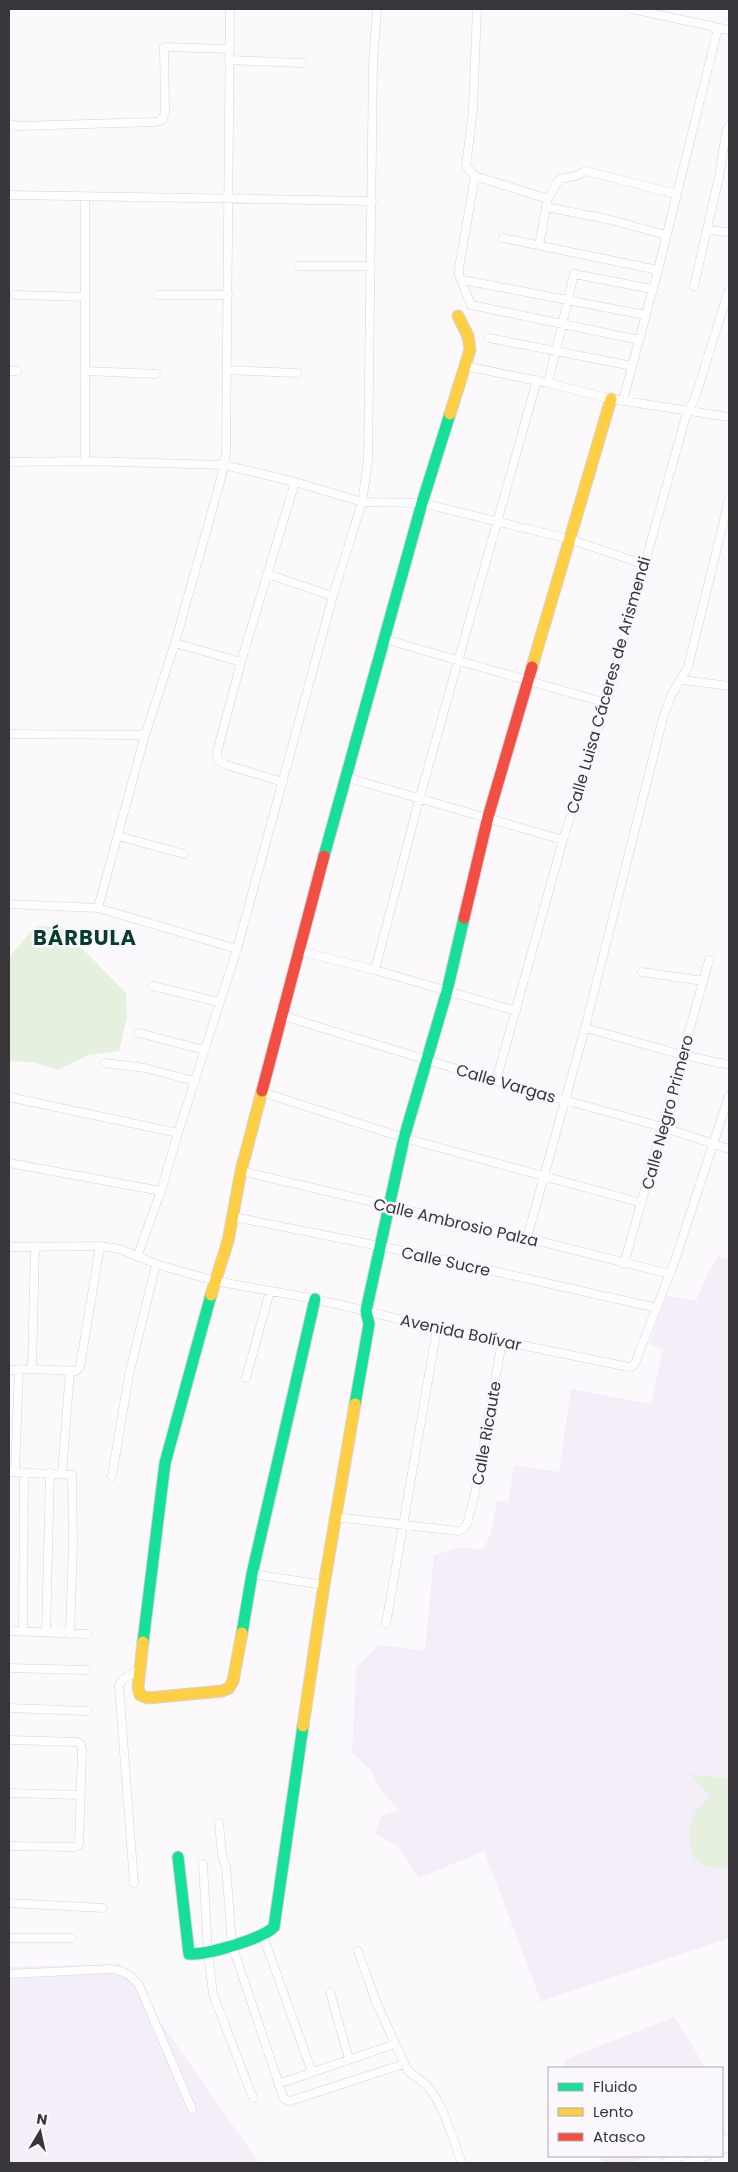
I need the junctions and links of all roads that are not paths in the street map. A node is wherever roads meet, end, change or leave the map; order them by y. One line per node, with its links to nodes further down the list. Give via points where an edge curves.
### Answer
1 (230, 9): 9 (street)
2 (376, 9): 21 (street)
3 (477, 9): 14 (street, via 473,110 466,156 466,166)
4 (632, 9): 5 (street)
5 (642, 10): 6 (street)
6 (668, 12): 7 (street)
7 (718, 28): 8 (street); 17 (street)
8 (729, 30)
9 (229, 49): 10 (street); 12 (street, via 164,47 165,112 162,120)
10 (229, 60): 11 (street); 20 (street)
11 (300, 63)
12 (9, 124)
13 (729, 126): 15 (street)
14 (475, 176): 22 (street); 31 (street, via 459,268)
15 (719, 176): 16 (street); 23 (street)
16 (729, 177)
17 (676, 194): 22 (street, via 586,171 560,178); 25 (street)
18 (9, 195): 19 (street)
19 (86, 197): 20 (street); 38 (street)
20 (229, 199): 21 (street); 37 (street)
21 (372, 201): 29 (street)
22 (547, 203): 25 (street); 27 (street)
23 (707, 230): 24 (street); 32 (street)
24 (729, 232)
25 (666, 236): 30 (street)
26 (503, 238): 27 (street)
27 (539, 245): 30 (street)
28 (299, 266): 29 (street)
29 (371, 266): 62 (street, via 368,461)
30 (658, 270): 33 (street)
31 (463, 280): 39 (street); 42 (street, via 469,301 475,307)
32 (694, 286)
33 (652, 288): 39 (street, via 574,274); 40 (street)
34 (728, 292): 55 (street, Calle Luisa Cáceres de Arismendi)
35 (15, 295): 38 (street)
36 (158, 295): 37 (street)
37 (228, 295): 48 (street)
38 (85, 297): 49 (street)
39 (568, 299): 40 (street); 42 (street)
40 (645, 315): 44 (street)
41 (458, 316): 46 (street, via 468,336 470,350)
42 (563, 324): 44 (street); 45 (street)
43 (489, 338): 45 (street)
44 (639, 340): 47 (street)
45 (555, 350): 47 (street); 53 (street)
46 (466, 366): 52 (street); 63 (street)
47 (632, 366): 54 (street)
48 (227, 370): 50 (street); 59 (street)
49 (85, 371): 51 (street); 57 (street)
50 (297, 373)
51 (156, 374)
52 (537, 380): 53 (street); 64 (street)
53 (548, 382): 54 (street)
54 (617, 400): 55 (street); 65 (street)
55 (689, 410): 56 (street); 66 (street, Calle Luisa Cáceres de Arismendi)
56 (729, 417)
57 (85, 461): 58 (street); 59 (street)
58 (9, 462)
59 (224, 465): 60 (street); 70 (street)
60 (296, 482): 62 (street); 67 (street)
61 (729, 499): 73 (street, via 688,667)
62 (362, 502): 63 (street); 68 (street)
63 (422, 503): 64 (street); 69 (street)
64 (497, 523): 65 (street); 71 (street)
65 (569, 539): 66 (street); 74 (street)
66 (644, 564): 76 (street, Calle Luisa Cáceres de Arismendi)
67 (267, 574): 68 (street); 72 (street)
68 (333, 596): 80 (street)
69 (384, 639): 71 (street); 79 (street)
70 (175, 643): 72 (street); 78 (street)
71 (459, 660): 74 (street); 81 (street)
72 (241, 662): 80 (street, via 217,752 218,760)
73 (682, 680): 75 (street); 99 (street, via 671,696 663,718)
74 (529, 682): 76 (street); 82 (street)
75 (729, 686)
76 (606, 703): 84 (street, Calle Luisa Cáceres de Arismendi)
77 (9, 734): 78 (street)
78 (145, 735): 83 (street)
79 (344, 776): 81 (street); 89 (street)
80 (283, 782): 88 (street)
81 (419, 800): 82 (street); 91 (street)
82 (488, 817): 84 (street); 95 (street)
83 (118, 836): 85 (street); 87 (street)
84 (563, 840): 97 (street, Calle Luisa Cáceres de Arismendi)
85 (184, 854)
86 (9, 904): 87 (street)
87 (98, 908): 88 (street)
88 (237, 949): 96 (street)
89 (299, 951): 91 (street); 98 (street)
90 (709, 960): 93 (street, Calle Negro Primero)
91 (375, 970): 95 (street)
92 (642, 972): 93 (street)
93 (703, 980): 102 (street, Calle Negro Primero)
94 (152, 986): 96 (street)
95 (447, 991): 97 (street); 103 (street)
96 (220, 1002): 101 (street)
97 (516, 1011): 106 (street, Calle Luisa Cáceres de Arismendi)
98 (283, 1016): 103 (street, Calle Vargas); 108 (street)
99 (586, 1028): 102 (street); 111 (street)
100 (140, 1033): 101 (street)
101 (204, 1050): 107 (street)
102 (683, 1055): 105 (street); 112 (street, Calle Negro Primero)
103 (426, 1060): 106 (street, Calle Vargas); 114 (street)
104 (104, 1063): 107 (street, via 145,1068)
105 (729, 1065)
106 (496, 1081): 111 (street, Calle Vargas)
107 (194, 1082): 113 (street)
108 (262, 1092): 114 (street); 118 (street)
109 (729, 1096): 115 (street, Avenida Bolívar)
110 (9, 1097): 113 (street)
111 (565, 1101): 112 (street, Calle Vargas); 119 (street)
112 (662, 1127): 115 (street, Calle Vargas); 121 (street, Calle Negro Primero)
113 (178, 1133): 120 (street)
114 (404, 1138): 119 (street); 122 (street)
115 (713, 1144): 116 (street, Calle Vargas); 132 (street, Avenida Bolívar)
116 (729, 1149)
117 (9, 1163): 120 (street)
118 (241, 1172): 122 (street, Calle Ambrosio Palza); 123 (street)
119 (545, 1175): 121 (street); 124 (street)
120 (161, 1192): 129 (street)
121 (642, 1203): 131 (street, Calle Negro Primero)
122 (390, 1206): 124 (street, Calle Ambrosio Palza); 128 (street)
123 (234, 1216): 128 (street, Calle Sucre); 133 (street)
124 (527, 1238): 131 (street, Calle Ambrosio Palza)
125 (35, 1246): 126 (street, Avenida Bolívar); 127 (street, Avenida Bolívar); 140 (street)
126 (100, 1246): 129 (street, Avenida Bolívar, via 120,1249); 143 (street, via 80,1367)
127 (9, 1247)
128 (380, 1248): 136 (street, Calle Sucre); 137 (street)
129 (138, 1257): 130 (street, Avenida Bolívar)
130 (156, 1264): 133 (street, Avenida Bolívar); 148 (street, via 129,1375)
131 (624, 1264): 132 (street, Calle Ambrosio Palza)
132 (670, 1274): 136 (street, Avenida Bolívar)
133 (215, 1281): 134 (street, Avenida Bolívar); 160 (street, via 165,1463)
134 (270, 1291): 135 (street, Avenida Bolívar); 144 (street)
135 (315, 1299): 137 (street, Avenida Bolívar); 151 (street)
136 (657, 1308): 139 (street, Avenida Bolívar, via 636,1361 629,1367)
137 (366, 1311): 138 (street, Avenida Bolívar); 149 (street, via 369,1324)
138 (436, 1328): 139 (street, Avenida Bolívar); 150 (street)
139 (502, 1342): 150 (street, Calle Ricaute, via 467,1524 458,1531)
140 (32, 1368): 141 (street); 143 (street)
141 (19, 1369): 142 (street); 145 (street)
142 (9, 1370)
143 (70, 1371): 147 (street)
144 (246, 1378)
145 (16, 1472): 146 (street); 155 (street)
146 (50, 1473): 147 (street); 156 (street)
147 (62, 1474): 157 (street, via 72,1475 73,1479)
148 (112, 1476)
149 (335, 1518): 150 (street); 152 (street)
150 (402, 1524): 153 (street)
151 (252, 1574): 152 (street); 160 (street, via 233,1681 229,1688 148,1698 140,1695 138,1688)
152 (324, 1585): 174 (street, via 276,1921 271,1930)
153 (386, 1624)
154 (9, 1631): 155 (street)
155 (23, 1632): 156 (street)
156 (46, 1633): 157 (street)
157 (70, 1634): 158 (street)
158 (87, 1634)
159 (9, 1668): 161 (street)
160 (140, 1669): 171 (street, via 122,1680 119,1686)
161 (86, 1670)
162 (9, 1708): 163 (street)
163 (87, 1711)
164 (9, 1740): 166 (street, via 81,1744)
165 (9, 1792): 166 (street)
166 (80, 1795): 168 (street, via 78,1845)
167 (219, 1823): 177 (street)
168 (9, 1846)
169 (178, 1857): 179 (street, via 187,1949 193,1955)
170 (203, 1864): 179 (street)
171 (134, 1884)
172 (9, 1903): 173 (street)
173 (103, 1908)
174 (262, 1934): 177 (street); 185 (street)
175 (9, 1938): 176 (street)
176 (72, 1938)
177 (232, 1945): 179 (street); 186 (street)
178 (358, 1951): 182 (street)
179 (208, 1952): 187 (street, via 213,1994)
180 (9, 1974): 188 (street, via 111,1969 131,1976 139,1985)
181 (330, 1992): 183 (street)
182 (395, 2044): 183 (street); 184 (street)
183 (349, 2059): 185 (street)
184 (404, 2064): 186 (street, via 290,2101 284,2099); 191 (street, via 410,2073 428,2086 436,2099)
185 (312, 2072): 186 (street)
186 (278, 2084)
187 (253, 2098)
188 (192, 2109)
189 (680, 2157): 192 (street)
190 (704, 2157): 193 (street)
191 (462, 2163)
192 (663, 2163)
193 (687, 2163)

